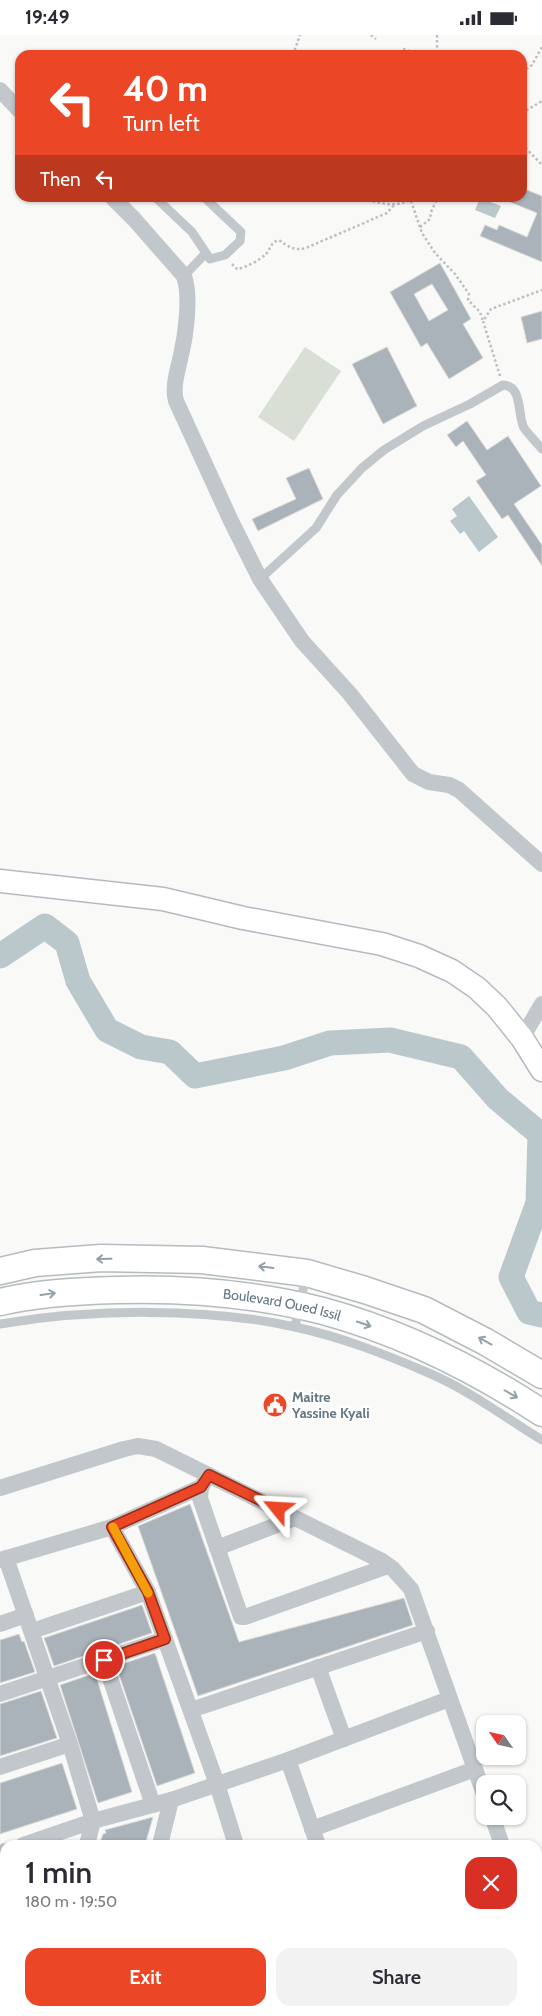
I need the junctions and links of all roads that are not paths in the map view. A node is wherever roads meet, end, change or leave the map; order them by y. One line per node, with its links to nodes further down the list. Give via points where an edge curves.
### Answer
1 (0, 90): 2 (street)
2 (15, 106)
3 (117, 202): 7 (street)
4 (160, 202): 6 (lane, via 192,232)
5 (209, 202): 6 (lane, via 241,233 240,241 225,255 210,259)
6 (206, 253): 7 (lane)
7 (184, 276): 9 (street, via 187,295 183,348 174,387 176,401)
8 (542, 449): 9 (lane, via 524,427 514,390 503,385 423,426 362,467 336,495 316,528)
9 (260, 579): 10 (street, via 302,641 350,693 413,774 458,790)
10 (542, 864)
11 (0, 881): 13 (street, via 163,899 252,920 382,944 452,971 497,1007)
12 (542, 1004): 13 (street)
13 (522, 1038): 14 (street)
14 (542, 1070)
15 (0, 1271): 16 (main road, one-way to 15, via 202,1260 110,1258 35,1263)
16 (306, 1273): 18 (lane); 20 (main road, one-way to 16, via 424,1309)
17 (0, 1302): 18 (main road, Boulevard Oued Issil, one-way to 18, via 70,1291 142,1289 225,1293)
18 (296, 1316): 19 (lane, via 156,1313 43,1317); 21 (main road, Boulevard Oued Issil, one-way to 21, via 352,1320 413,1344 465,1368); 22 (lane, via 432,1375)
19 (0, 1324)
20 (542, 1375)
21 (542, 1413)
22 (542, 1440)
23 (205, 1481): 24 (street, via 165,1452 138,1446); 25 (street); 26 (street); 27 (street, via 200,1498)
24 (0, 1488)
25 (295, 1518): 27 (street); 29 (street)
26 (112, 1527): 28 (street); 30 (street)
27 (217, 1548): 29 (street, via 239,1614 245,1617)
28 (3, 1559): 31 (street)
29 (388, 1566): 34 (street, via 411,1589)
30 (148, 1592): 33 (street); 35 (street)
31 (26, 1615): 32 (street); 33 (street)
32 (0, 1624)
33 (32, 1631): 38 (street)
34 (427, 1631): 37 (street); 40 (street)
35 (165, 1639): 36 (street); 41 (street)
36 (104, 1660): 38 (street); 50 (street)
37 (318, 1667): 41 (street); 42 (street)
38 (47, 1679): 39 (street); 43 (street)
39 (0, 1694)
40 (449, 1699): 42 (street); 46 (street)
41 (191, 1710): 48 (street)
42 (344, 1739): 44 (street)
43 (70, 1744): 45 (street); 51 (street)
44 (288, 1760): 48 (street); 53 (street)
45 (0, 1767)
46 (475, 1769): 47 (street); 53 (street)
47 (477, 1775)
48 (217, 1784): 49 (street); 57 (street)
49 (172, 1800): 50 (street); 56 (street)
50 (153, 1805): 51 (street)
51 (93, 1821): 54 (street); 55 (street)
52 (494, 1825): 59 (street)
53 (312, 1829): 58 (street)
54 (38, 1840)
55 (87, 1840)
56 (161, 1840)
57 (234, 1840)
58 (316, 1840)
59 (498, 1840)

